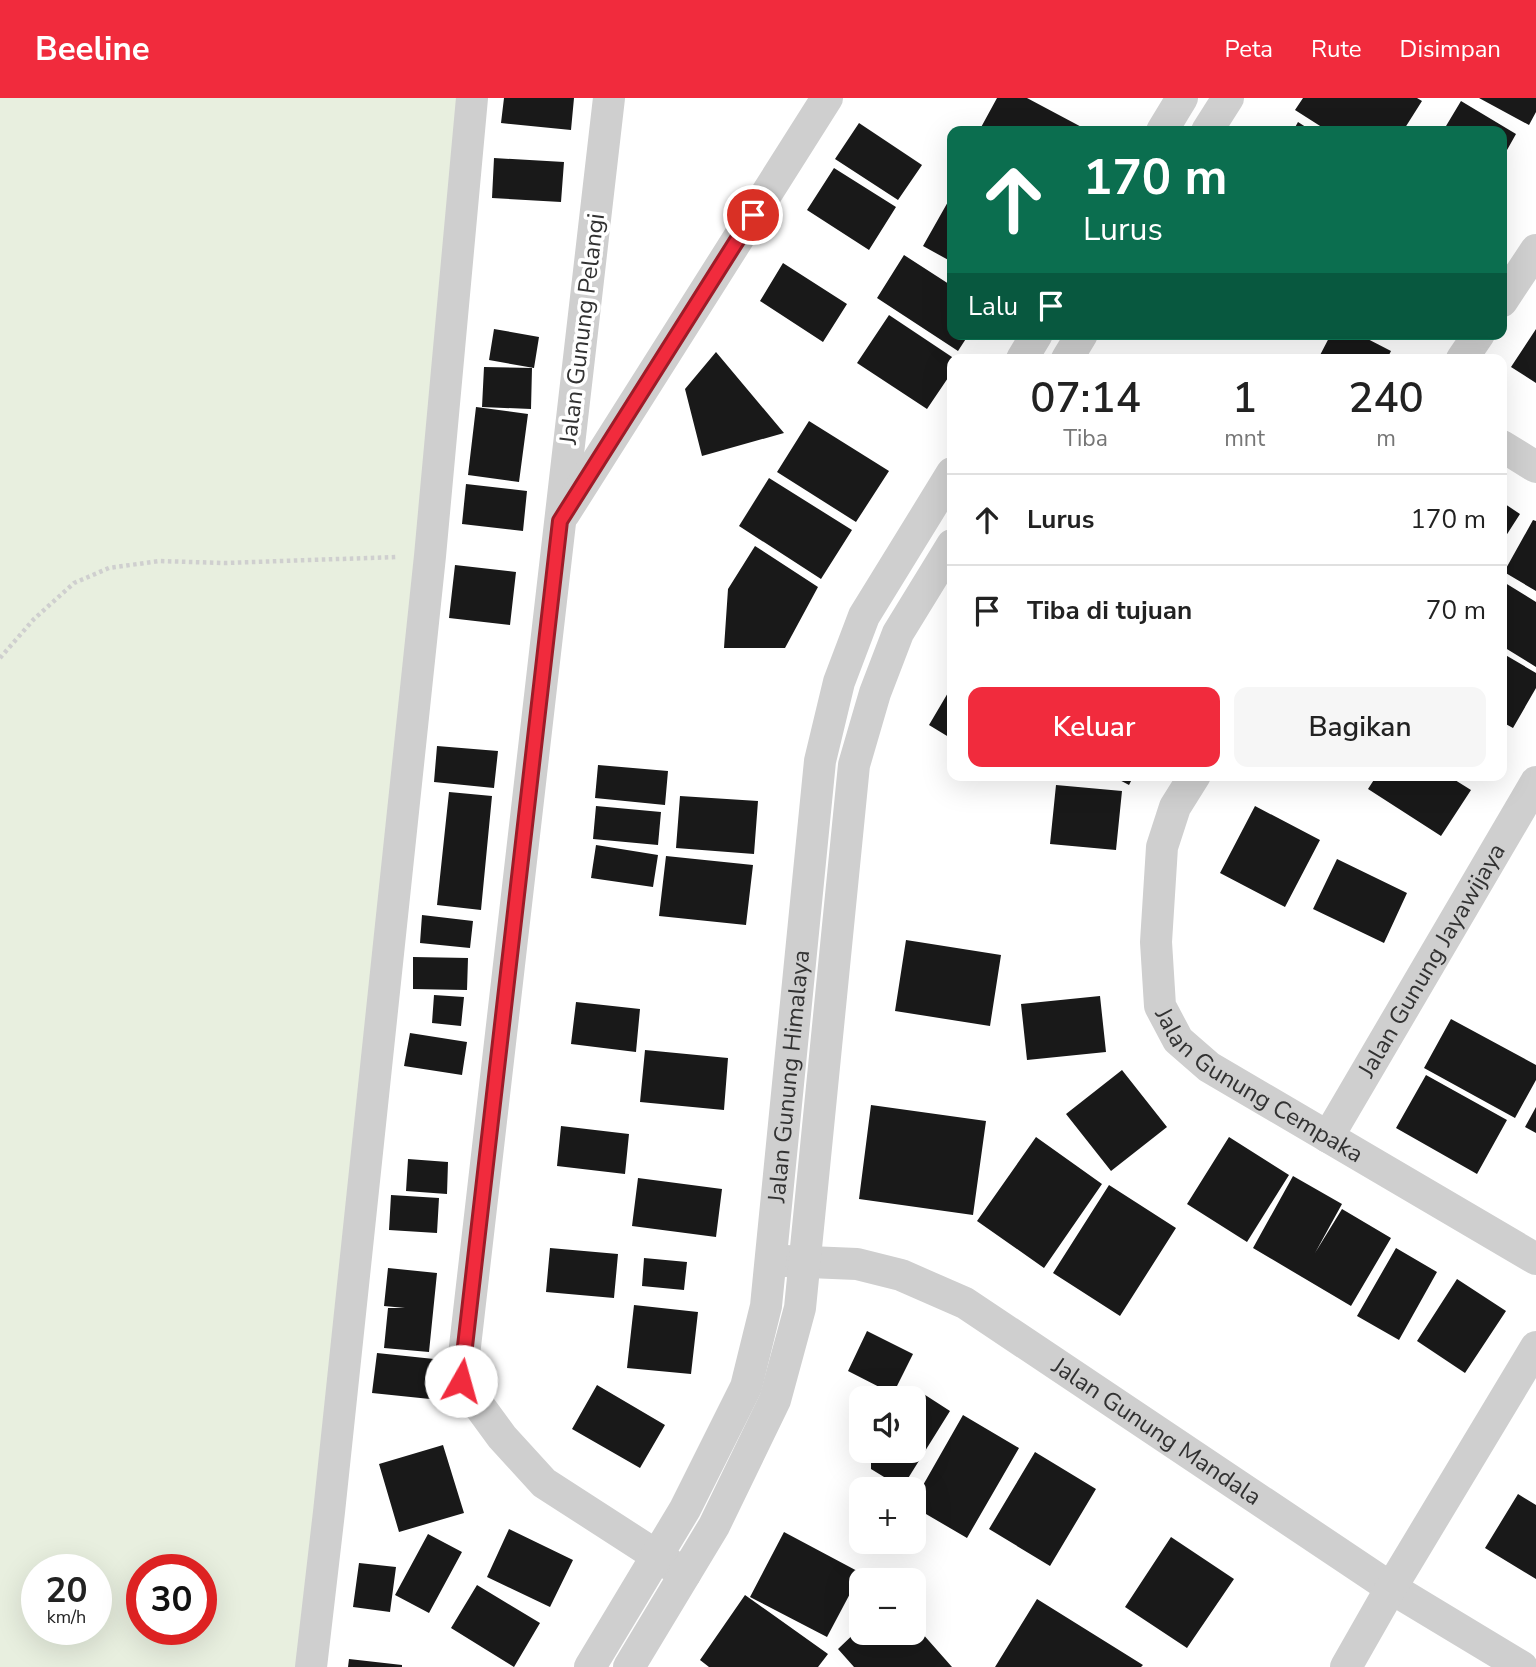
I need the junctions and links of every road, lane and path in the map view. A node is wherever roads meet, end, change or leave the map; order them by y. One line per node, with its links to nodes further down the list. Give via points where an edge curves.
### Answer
1 (472, 98): 15 (street)
2 (609, 98): 13 (street, Jalan Gunung Pelangi)
3 (827, 98): 13 (street)
4 (1182, 98): 6 (street)
5 (1228, 98): 7 (street)
6 (1165, 126)
7 (1210, 126)
8 (1536, 250): 9 (street)
9 (1507, 294)
10 (1507, 449): 11 (street)
11 (1536, 467)
12 (947, 481): 21 (street, Jalan Gunung Himalaya, via 864,616 839,682 820,761)
13 (560, 521): 24 (street, Jalan Gunung Pelangi, via 461,1381 502,1437 544,1483)
14 (947, 553): 22 (street, Jalan Gunung Himalaya, via 898,633 854,765)
15 (430, 556): 16 (path, via 159,561 109,568 74,583); 27 (street)
16 (0, 658)
17 (1191, 781): 19 (street, Jalan Gunung Cempaka, via 1175,807 1162,847 1156,942 1160,1006 1178,1040 1209,1067)
18 (1536, 782): 19 (street, Jalan Gunung Jayawijaya)
19 (1328, 1137): 20 (street, Jalan Gunung Cempaka)
20 (1536, 1259)
21 (770, 1261): 22 (street, Jalan Gunung Mandala); 24 (street, Jalan Gunung Himalaya, via 766,1306 746,1387)
22 (805, 1262): 25 (street, Jalan Gunung Himalaya, via 800,1308 775,1400 714,1526); 26 (street, Jalan Gunung Mandala, via 857,1264 901,1275 965,1303)
23 (1536, 1347): 26 (street)
24 (656, 1557): 25 (street, Jalan Gunung Pelangi); 28 (street, Jalan Gunung Himalaya)
25 (685, 1574): 29 (street, Jalan Gunung Himalaya)
26 (1391, 1588): 30 (street); 31 (street, Jalan Gunung Mandala)
27 (311, 1667)
28 (590, 1667)
29 (629, 1667)
30 (1346, 1667)
31 (1522, 1667)

